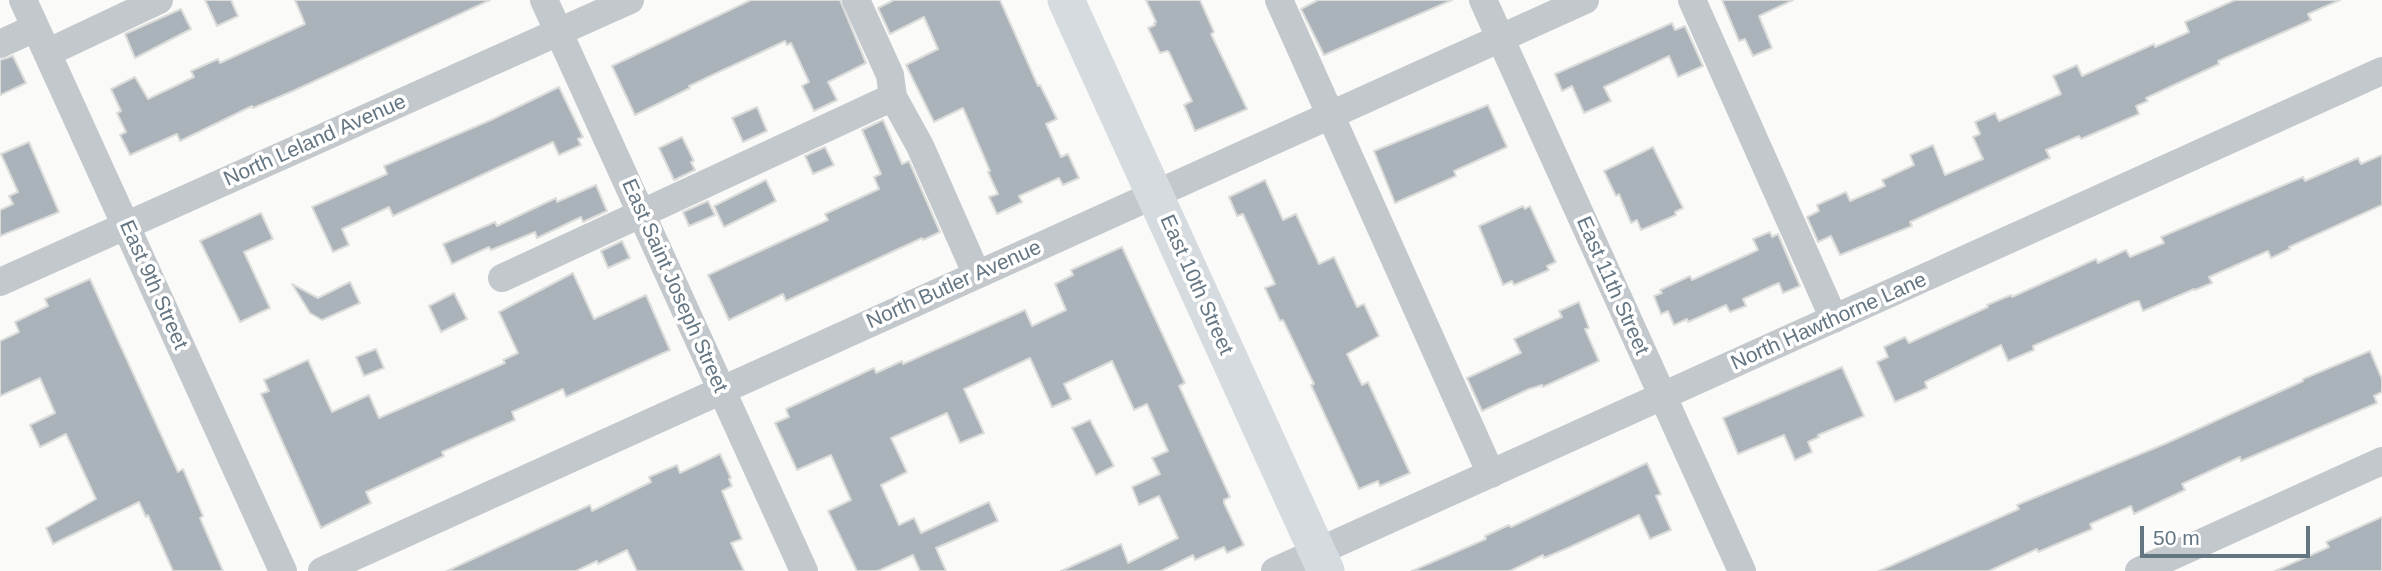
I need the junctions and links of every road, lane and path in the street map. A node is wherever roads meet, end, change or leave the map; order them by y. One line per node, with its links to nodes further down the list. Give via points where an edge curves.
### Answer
1 (23, 0): 11 (street, East 9th Street)
2 (159, 0): 15 (street)
3 (544, 0): 12 (street, East Saint Joseph Street)
4 (630, 0): 12 (street, North Leland Avenue)
5 (856, 0): 17 (street, via 890,75)
6 (1066, 0): 19 (main road, East 10th Street)
7 (1279, 0): 18 (street)
8 (1483, 0): 13 (street, East 11th Street)
9 (1586, 0): 13 (street, North Butler Avenue)
10 (1692, 0): 25 (street)
11 (35, 27): 14 (street); 15 (street, East 9th Street)
12 (559, 32): 20 (street, East Saint Joseph Street); 21 (street, North Leland Avenue)
13 (1500, 38): 18 (street, North Butler Avenue); 27 (street, East 11th Street)
14 (0, 44)
15 (47, 53): 21 (street, East 9th Street)
16 (2382, 71): 25 (street, North Hawthorne Lane)
17 (893, 97): 20 (street); 22 (street, via 920,146)
18 (1332, 114): 19 (street, North Butler Avenue); 29 (street)
19 (1155, 194): 22 (street, North Butler Avenue); 30 (main road, East 10th Street)
20 (642, 214): 23 (street); 26 (street, East Saint Joseph Street)
21 (126, 224): 24 (street, North Leland Avenue); 31 (street, East 9th Street)
22 (977, 275): 26 (street, North Butler Avenue)
23 (502, 278)
24 (0, 282)
25 (1834, 319): 27 (street, North Hawthorne Lane)
26 (721, 390): 32 (street, North Butler Avenue); 33 (street, East Saint Joseph Street)
27 (1663, 397): 29 (street, North Hawthorne Lane); 35 (street, East 11th Street)
28 (2382, 461): 36 (street)
29 (1491, 474): 30 (street, North Hawthorne Lane)
30 (1322, 562): 34 (street, North Hawthorne Lane)
31 (283, 571)
32 (322, 571)
33 (804, 571)
34 (1275, 571)
35 (1742, 571)
36 (2139, 571)

